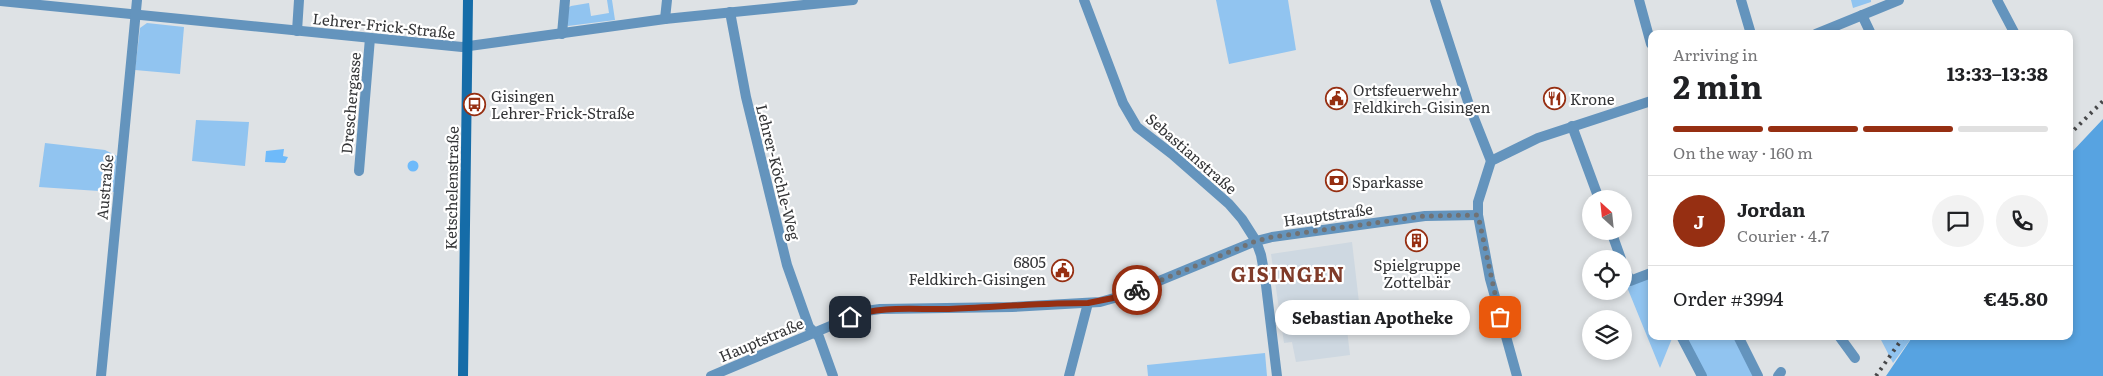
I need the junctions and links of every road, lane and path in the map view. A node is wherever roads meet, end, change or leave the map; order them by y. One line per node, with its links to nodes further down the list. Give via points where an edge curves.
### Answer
1 (137, 0): 16 (street, Austraße)
2 (299, 0): 22 (street)
3 (468, 0): 26 (main road, Ketschelenstraße)
4 (565, 0): 24 (street)
5 (668, 0): 17 (street)
6 (853, 0): 14 (street, Lehrer-Frick-Straße)
7 (1084, 0): 33 (street, Sebastianstraße, via 1123,103 1137,127 1229,204)
8 (1435, 0): 29 (street)
9 (1639, 0): 23 (street)
10 (1741, 0): 18 (street)
11 (1899, 0): 15 (street)
12 (1997, 0): 21 (street)
13 (0, 1): 16 (street, Lehrer-Frick-Straße)
14 (730, 12): 17 (street, Lehrer-Frick-Straße); 37 (street, Lehrer-Köchle-Weg, via 746,97 787,266 809,327)
15 (1862, 15): 19 (street); 20 (street)
16 (135, 16): 22 (street, Lehrer-Frick-Straße); 42 (street, Austraße)
17 (665, 19): 24 (street, Lehrer-Frick-Straße)
18 (1750, 30)
19 (1826, 30)
20 (1869, 30)
21 (2013, 30)
22 (297, 31): 25 (street, Lehrer-Frick-Straße)
23 (1648, 33)
24 (562, 34): 26 (street, Lehrer-Frick-Straße)
25 (370, 38): 26 (street, Lehrer-Frick-Straße); 30 (street, Dreschergasse)
26 (467, 46): 43 (main road, Ketschelenstraße)
27 (1648, 102): 28 (street)
28 (1572, 126): 29 (street); 31 (street)
29 (1491, 161): 32 (street, via 1478,202)
30 (359, 171)
31 (1596, 190)
32 (1478, 215): 33 (street, Hauptstraße, via 1403,218); 48 (street, via 1496,303)
33 (1256, 241): 36 (street, Hauptstraße, via 1125,295); 47 (street, Sebastianstraße, via 1265,277)
34 (1648, 274): 35 (street)
35 (1632, 280)
36 (1088, 303): 37 (street, Hauptstraße, via 880,309); 46 (street)
37 (815, 333): 44 (street, Hauptstraße); 45 (street, Lehrer-Köchle-Weg)
38 (1683, 340): 49 (street)
39 (1740, 340): 50 (street)
40 (1841, 340): 41 (street)
41 (1855, 358)
42 (101, 376)
43 (464, 376)
44 (711, 376)
45 (833, 376)
46 (1069, 376)
47 (1277, 376)
48 (1517, 376)
49 (1702, 376)
50 (1758, 376)

